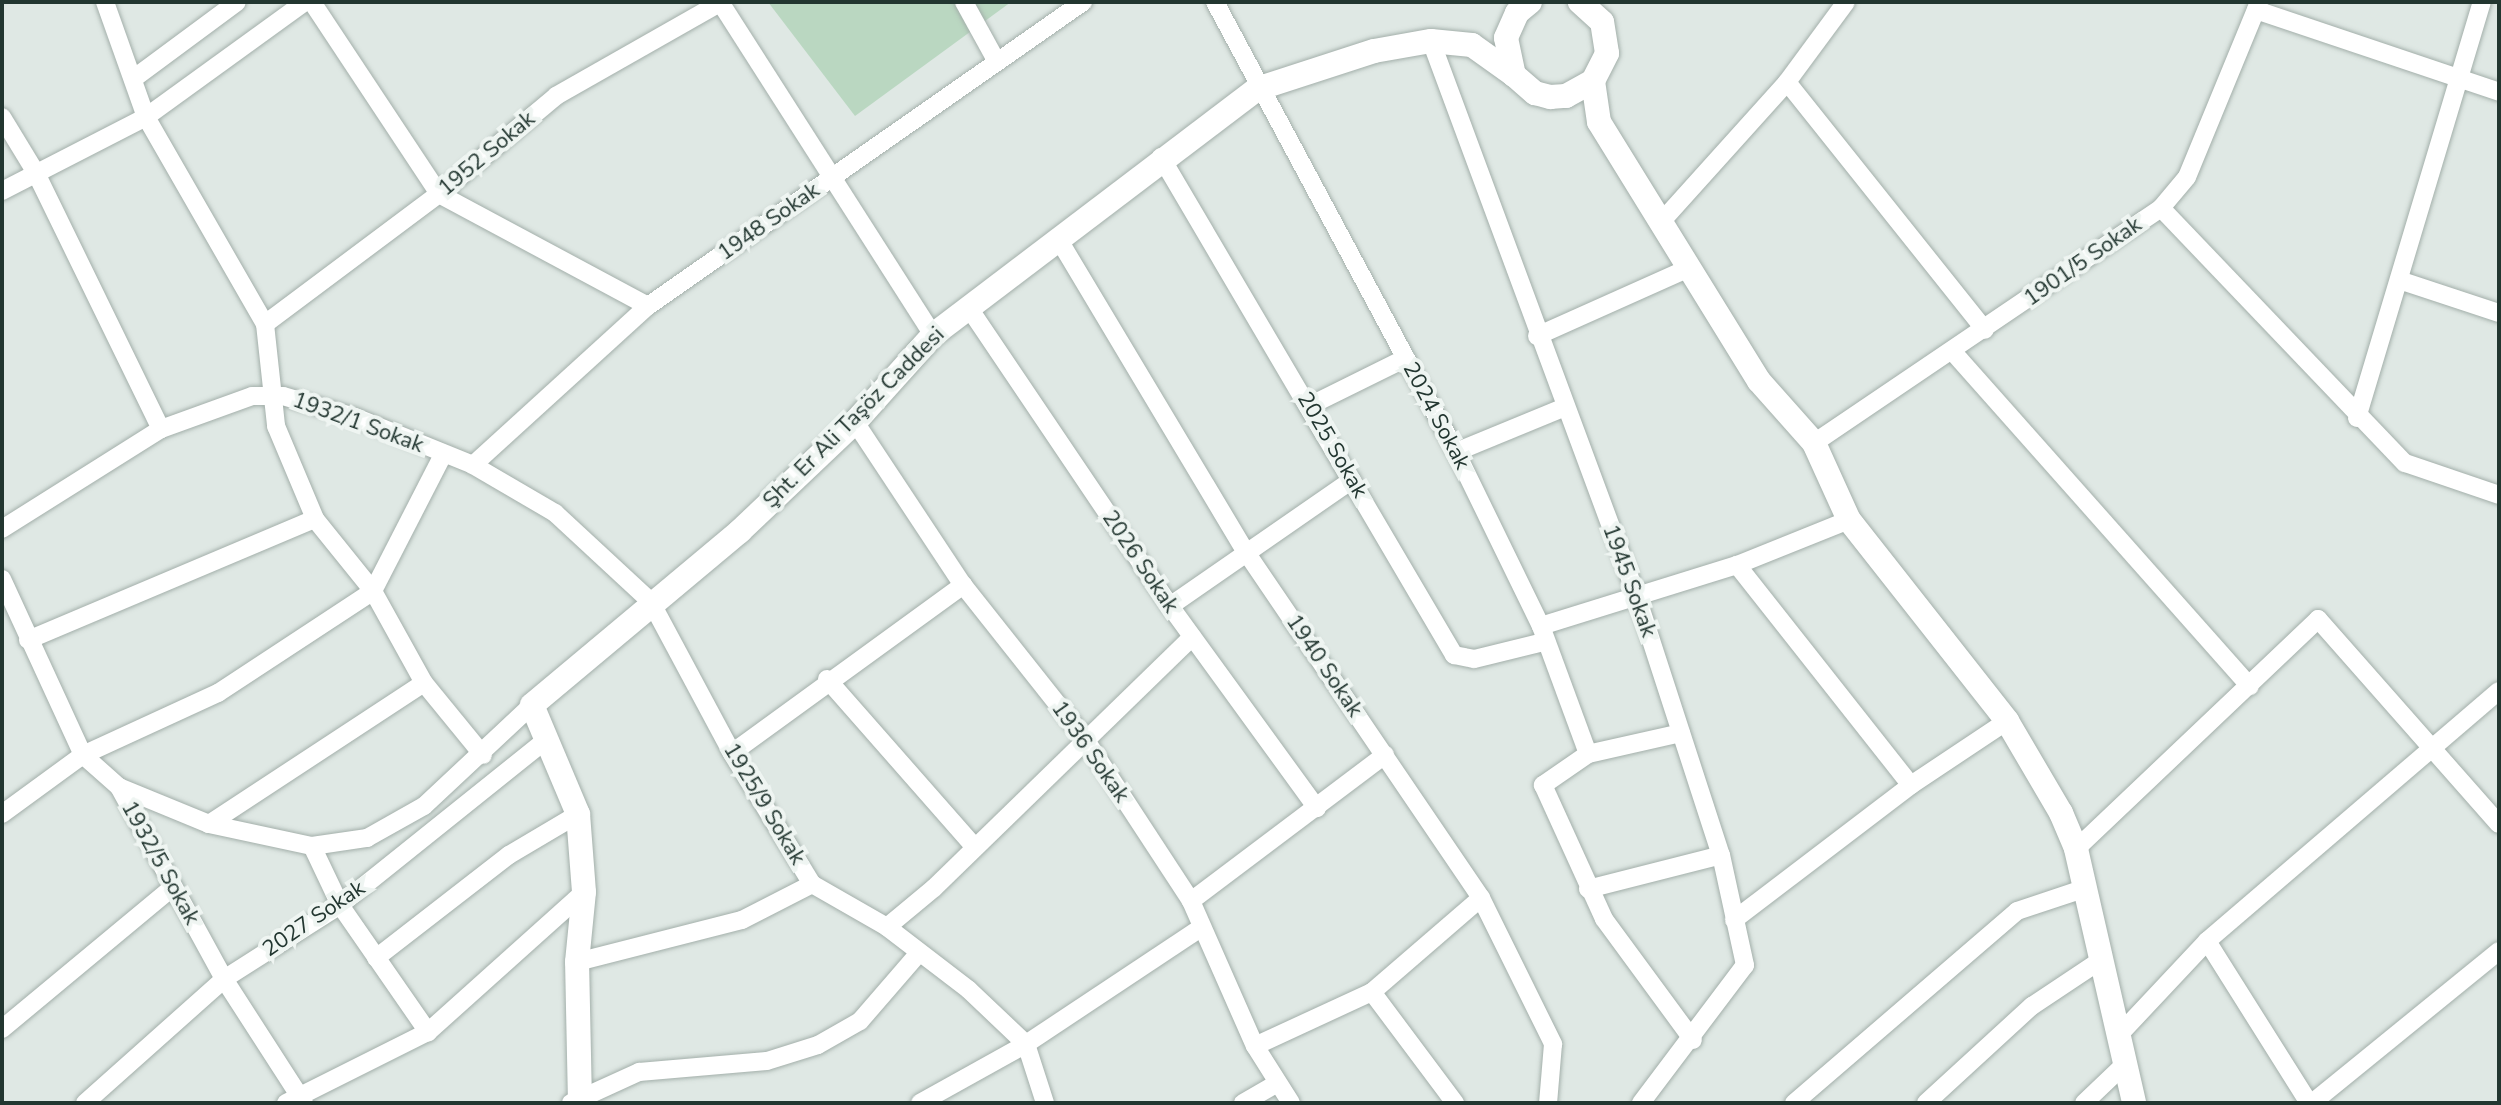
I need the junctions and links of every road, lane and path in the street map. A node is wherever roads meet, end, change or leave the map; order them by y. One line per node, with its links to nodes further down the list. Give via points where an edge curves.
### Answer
1 (105, 2): 20 (street)
2 (237, 2): 20 (street)
3 (305, 2): 27 (street)
4 (312, 2): 33 (street)
5 (720, 2): 31 (street); 33 (street, 1952 Sokak, via 556,96)
6 (964, 2): 17 (street)
7 (1083, 2): 17 (street, 1948 Sokak)
8 (1215, 2): 23 (street, 2024 Sokak)
9 (1530, 2): 14 (street)
10 (1846, 2): 22 (street)
11 (2482, 2): 19 (street)
12 (1589, 4): 21 (street, via 1607,37 1607,53)
13 (2258, 6): 19 (street); 34 (street, 1901/5 Sokak, via 2187,177)
14 (1509, 25): 16 (street); 18 (street, via 1506,38)
15 (1431, 41): 16 (street, Şht. Er Ali Taşöz Caddesi); 23 (street, Şht. Er Ali Taşöz Caddesi, via 1374,51); 45 (street, 1945 Sokak)
16 (1472, 45): 18 (street)
17 (997, 62): 31 (street, 1948 Sokak)
18 (1514, 75): 25 (street, via 1535,93)
19 (2457, 78): 24 (street); 38 (street)
20 (133, 79): 27 (street)
21 (1593, 81): 25 (street, via 1566,96); 28 (street)
22 (1787, 82): 35 (street); 43 (street)
23 (1257, 89): 29 (street, Şht. Er Ali Taşöz Caddesi); 47 (street, 2024 Sokak)
24 (2499, 92)
25 (1550, 97): 28 (street)
26 (2, 117): 30 (street)
27 (146, 117): 30 (street); 42 (street)
28 (1599, 122): 35 (street)
29 (1161, 157): 36 (street, Şht. Er Ali Taşöz Caddesi); 49 (street, 2025 Sokak)
30 (36, 173): 32 (street); 53 (street)
31 (833, 177): 39 (street, 1948 Sokak); 44 (street)
32 (2, 191)
33 (439, 194): 39 (street); 42 (street, 1952 Sokak)
34 (2161, 208): 43 (street, 1901/5 Sokak); 51 (street)
35 (1662, 221): 37 (street)
36 (1059, 240): 40 (street, Şht. Er Ali Taşöz Caddesi); 63 (street, 1940 Sokak)
37 (1691, 267): 45 (street); 54 (street, via 1759,381)
38 (2402, 281): 41 (street); 51 (street)
39 (648, 306): 57 (street, 1948 Sokak)
40 (971, 311): 44 (street, Şht. Er Ali Taşöz Caddesi); 70 (street, 2026 Sokak)
41 (2499, 313)
42 (265, 324): 48 (street)
43 (1985, 330): 46 (street, 1901/5 Sokak)
44 (933, 335): 52 (street, Şht. Er Ali Taşöz Caddesi)
45 (1537, 336): 50 (street, 1945 Sokak)
46 (1953, 352): 54 (street, 1901/5 Sokak); 76 (street)
47 (1406, 358): 49 (street); 55 (street, 2024 Sokak)
48 (275, 396): 53 (street, 1932/1 Sokak, via 216,406); 56 (street, 1932/1 Sokak, via 355,417); 60 (street, via 276,426)
49 (1309, 406): 58 (street, 2025 Sokak)
50 (1563, 408): 55 (street); 68 (street, 1945 Sokak)
51 (2357, 418): 59 (street, via 2405,463)
52 (855, 422): 66 (street, 1936 Sokak); 69 (street, Şht. Er Ali Taşöz Caddesi, via 740,531)
53 (161, 429): 62 (street, 1932/1 Sokak)
54 (1814, 443): 61 (street)
55 (1456, 452): 71 (street, 2024 Sokak)
56 (443, 455): 57 (street, 1932/1 Sokak); 67 (street)
57 (473, 465): 69 (street, 1932/1 Sokak, via 555,513)
58 (1352, 480): 63 (street); 71 (street, 2025 Sokak, via 1454,655 1474,659)
59 (2499, 495)
60 (315, 519): 67 (street); 73 (street)
61 (1849, 520): 64 (street, 2025 Sokak); 79 (street)
62 (2, 529)
63 (1246, 552): 70 (street); 88 (street, 1940 Sokak)
64 (1737, 565): 68 (street, 2025 Sokak); 89 (street)
65 (2, 579): 73 (street, 1932/5 Sokak)
66 (963, 585): 74 (street); 82 (street, 1936 Sokak)
67 (373, 591): 75 (street); 86 (street, via 218,693)
68 (1637, 597): 71 (street, 2025 Sokak); 80 (street, 1945 Sokak)
69 (651, 602): 78 (street, Şht. Er Ali Taşöz Caddesi); 84 (street, 1925/9 Sokak)
70 (1170, 606): 72 (street, 2026 Sokak)
71 (1543, 634): 85 (street, 2024 Sokak)
72 (1192, 637): 82 (street); 91 (street, 2026 Sokak)
73 (28, 640): 86 (street, 1932/5 Sokak)
74 (827, 679): 84 (street); 96 (street)
75 (424, 683): 87 (street); 94 (street)
76 (2250, 686): 83 (street, via 2318,619); 98 (street)
77 (2499, 691): 83 (street)
78 (532, 705): 81 (street); 87 (street)
79 (2007, 721): 89 (street); 98 (street)
80 (1681, 733): 85 (street); 99 (street, 1945 Sokak)
81 (547, 739): 93 (street); 107 (street, 2027 Sokak)
82 (1085, 739): 96 (street); 106 (street, 1936 Sokak)
83 (2435, 749): 95 (street); 111 (street)
84 (732, 753): 100 (street, 1925/9 Sokak)
85 (1588, 754): 102 (street, via 1543,785)
86 (83, 755): 90 (street, 1932/5 Sokak); 92 (street)
87 (483, 755): 97 (street, via 424,806 378,832)
88 (1385, 755): 91 (street); 105 (street, 1940 Sokak)
89 (1911, 785): 108 (street)
90 (119, 787): 94 (street); 101 (street, 1932/5 Sokak)
91 (1317, 808): 106 (street)
92 (2, 814)
93 (578, 814): 104 (street); 114 (street, via 509,855)
94 (209, 824): 97 (street)
95 (2499, 824)
96 (973, 845): 109 (street, via 934,888)
97 (312, 846): 107 (street)
98 (2076, 849): 103 (street)
99 (1721, 855): 102 (street); 108 (street, 1945 Sokak)
100 (812, 884): 109 (street, 1925/9 Sokak); 116 (street, via 742,920)
101 (173, 887): 117 (street, 1932/5 Sokak); 119 (street)
102 (1588, 889): 122 (street)
103 (2083, 889): 115 (street); 137 (street, via 2017,911)
104 (584, 892): 116 (street); 120 (street)
105 (1481, 898): 118 (street); 135 (street, 1940 Sokak, via 1553,1044)
106 (1191, 901): 110 (street, 1936 Sokak)
107 (340, 905): 114 (street); 117 (street, 2027 Sokak)
108 (1734, 920): 122 (street, 1945 Sokak, via 1745,965)
109 (887, 927): 113 (street, 1925/9 Sokak)
110 (1202, 927): 123 (street); 124 (street, 1936 Sokak)
111 (2207, 941): 121 (street); 141 (street)
112 (2499, 951): 141 (street)
113 (918, 954): 123 (street, 1925/9 Sokak, via 969,990); 128 (street, via 860,1021 818,1045 767,1061 639,1072)
114 (376, 958): 120 (street)
115 (2101, 960): 121 (street); 138 (street, via 2032,1006)
116 (577, 962): 128 (street)
117 (224, 979): 127 (street, 1932/5 Sokak); 129 (street, 2027 Sokak)
118 (1372, 992): 124 (street); 134 (street)
119 (2, 1029)
120 (428, 1032): 127 (street)
121 (2117, 1037): 125 (street)
122 (1693, 1040): 136 (street, 1945 Sokak)
123 (1026, 1044): 130 (street); 131 (street, 1925/9 Sokak)
124 (1255, 1046): 126 (street, 1936 Sokak)
125 (2127, 1062): 139 (street); 140 (street)
126 (1277, 1083): 132 (street); 133 (street, 1936 Sokak)
127 (297, 1100)
128 (576, 1102)
129 (85, 1103)
130 (920, 1103)
131 (1045, 1103)
132 (1243, 1103)
133 (1291, 1103)
134 (1455, 1103)
135 (1548, 1103)
136 (1641, 1103)
137 (1794, 1103)
138 (1926, 1103)
139 (2084, 1103)
140 (2134, 1103)
141 (2311, 1103)

